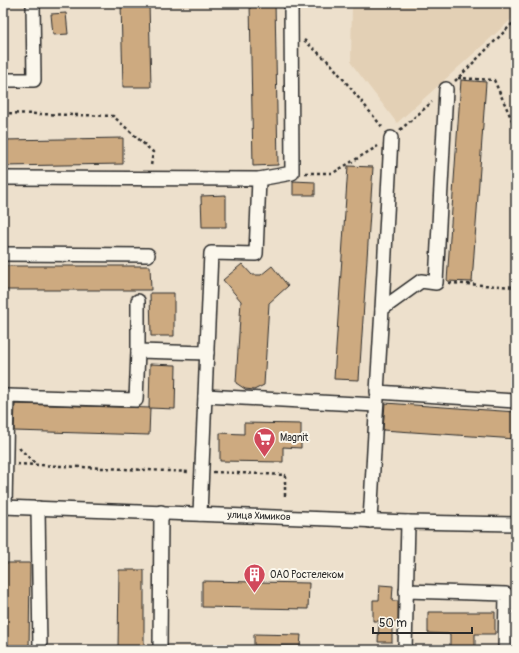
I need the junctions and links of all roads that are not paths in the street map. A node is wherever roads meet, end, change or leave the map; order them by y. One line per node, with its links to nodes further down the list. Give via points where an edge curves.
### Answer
1 (33, 3): 3 (street, via 34,80)
2 (291, 3): 7 (street, via 292,173)
3 (3, 80)
4 (446, 89): 11 (street, via 436,283 421,281)
5 (391, 138): 11 (street)
6 (3, 178): 7 (street)
7 (259, 180): 13 (street, via 256,254 211,253)
8 (3, 254): 9 (street)
9 (148, 255)
10 (138, 301): 12 (street)
11 (382, 309): 14 (street)
12 (138, 351): 13 (street); 15 (street, via 136,400)
13 (207, 353): 16 (street)
14 (377, 392): 17 (street); 18 (street)
15 (5, 396): 19 (street)
16 (205, 396): 18 (street); 22 (street)
17 (516, 401)
18 (376, 405): 23 (street)
19 (4, 507): 20 (street, улица Химиков)
20 (38, 508): 21 (street, улица Химиков); 27 (street)
21 (161, 512): 22 (street, улица Химиков); 28 (street)
22 (200, 514): 23 (street, улица Химиков)
23 (370, 520): 24 (street, улица Химиков)
24 (408, 522): 25 (street, улица Химиков); 26 (street)
25 (516, 524)
26 (406, 591): 29 (street); 30 (street, via 506,594)
27 (40, 650)
28 (160, 650)
29 (405, 650)
30 (505, 650)

